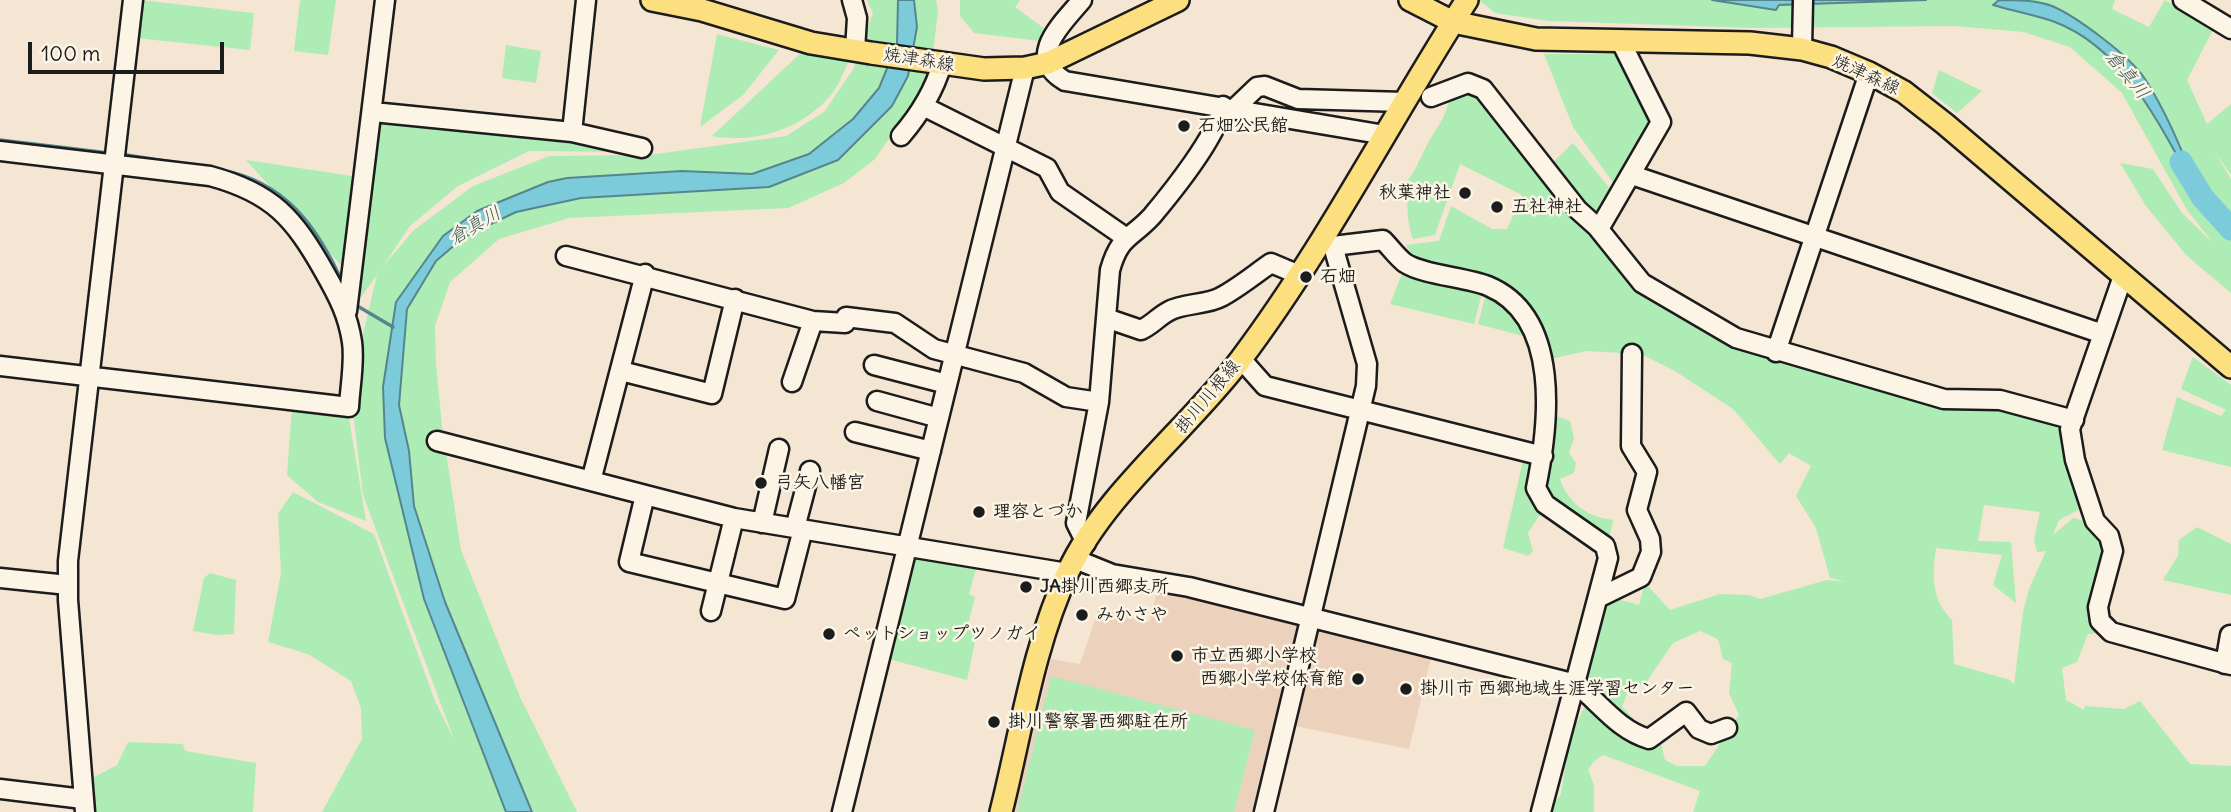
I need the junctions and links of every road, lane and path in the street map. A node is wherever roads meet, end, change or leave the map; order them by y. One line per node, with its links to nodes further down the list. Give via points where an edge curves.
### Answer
1 (132, 0): 34 (street)
2 (385, 0): 26 (street)
3 (586, 0): 28 (street)
4 (652, 0): 16 (main road, 焼津森線, via 811,43)
5 (852, 0): 16 (street)
6 (1082, 0): 18 (street, via 1048,41)
7 (1178, 0): 18 (main road, 焼津森線)
8 (1409, 0): 12 (main road, 焼津森線)
9 (1467, 0): 12 (main road, 掛川川根線)
10 (1802, 0): 14 (street)
11 (2183, 0): 13 (street)
12 (1453, 22): 15 (main road, 焼津森線, via 1536,39); 23 (main road, 掛川川根線)
13 (2231, 29)
14 (1802, 39): 15 (main road, 焼津森線); 20 (main road, 焼津森線)
15 (1620, 42): 35 (street, via 1661,122)
16 (863, 51): 17 (main road, 焼津森線)
17 (939, 63): 19 (main road, 焼津森線); 24 (street, via 936,83)
18 (1048, 63): 19 (main road, 焼津森線); 25 (street, via 1065,81)
19 (1025, 68): 31 (street)
20 (1869, 73): 37 (street); 43 (main road, 焼津森線, via 1904,92 1945,124)
21 (1431, 97): 36 (street, via 1477,84 1578,210)
22 (1326, 98): 23 (street); 25 (street, via 1298,99 1256,87); 27 (street)
23 (1404, 102): 29 (main road, 掛川川根線)
24 (923, 106): 30 (street); 31 (street)
25 (1229, 107): 27 (street); 38 (street, via 1187,174 1149,219)
26 (373, 112): 28 (street); 45 (street)
27 (1322, 124): 29 (street)
28 (572, 132): 32 (street)
29 (1385, 135): 39 (main road, 掛川川根線)
30 (901, 136)
31 (1005, 145): 38 (street, via 1048,168 1060,192); 51 (street)
32 (642, 148)
33 (0, 151): 34 (street)
34 (113, 155): 45 (street, via 210,176 265,197 302,233); 57 (street)
35 (1632, 175): 36 (street); 37 (street)
36 (1599, 229): 49 (street, via 1642,283 1737,338)
37 (1814, 236): 48 (street); 49 (street)
38 (1125, 237): 46 (street, via 1110,270)
39 (1326, 243): 42 (main road, 掛川川根線); 62 (street, via 1367,364); 69 (street, via 1383,240 1406,264 1488,286 1518,306 1544,359)
40 (566, 256): 41 (street)
41 (645, 274): 44 (street); 56 (street)
42 (1297, 274): 46 (street, via 1271,262 1219,299 1169,311 1141,330); 52 (main road, 掛川川根線)
43 (2123, 276): 48 (street); 55 (main road, 焼津森線)
44 (735, 299): 47 (street); 56 (street, via 712,394)
45 (347, 308): 57 (street, via 352,342 349,407)
46 (1106, 318): 61 (street)
47 (813, 321): 51 (street, via 845,323 846,317 895,323 934,349); 58 (street)
48 (2103, 334): 64 (street)
49 (1776, 352): 64 (street, via 1944,399 2000,400)
50 (1632, 354): 81 (street, via 1631,446 1647,472 1637,510 1651,552 1641,577)
51 (954, 356): 59 (street); 61 (street, via 1024,373 1066,397)
52 (1241, 359): 62 (street, via 1265,386); 77 (main road, 掛川川根線, via 1102,517)
53 (874, 365): 59 (street)
54 (0, 366): 57 (street)
55 (2231, 368)
56 (621, 370): 71 (street)
57 (89, 376): 80 (street)
58 (792, 382)
59 (947, 384): 63 (street)
60 (877, 401): 63 (street)
61 (1099, 402): 77 (street, via 1076,523)
62 (1360, 411): 69 (street); 83 (street)
63 (939, 418): 68 (street)
64 (2074, 419): 85 (street, via 2070,429 2075,460 2095,521 2109,536 2113,551 2098,607 2100,621 2111,632)
65 (855, 432): 68 (street)
66 (437, 441): 71 (street)
67 (779, 449): 74 (street)
68 (931, 451): 76 (street)
69 (1543, 456): 81 (street, via 1536,488 1545,504 1605,546 1608,558)
70 (810, 471): 75 (street)
71 (591, 481): 72 (street)
72 (645, 495): 73 (street); 79 (street, via 629,562)
73 (734, 518): 74 (street); 79 (street)
74 (762, 523): 75 (street)
75 (799, 529): 76 (street); 79 (street, via 785,599)
76 (908, 546): 77 (street); 90 (street)
77 (1076, 558): 83 (street, via 1112,574 1189,587); 91 (main road, 掛川川根線, via 1036,672)
78 (0, 578): 80 (street)
79 (719, 584): 82 (street)
80 (68, 586): 89 (street)
81 (1598, 598): 86 (street)
82 (711, 611)
83 (1311, 617): 86 (street); 92 (street)
84 (2230, 635): 85 (street)
85 (2228, 664)
86 (1576, 684): 87 (street, via 1634,734 1649,739 1686,712 1699,729 1711,734); 93 (street)
87 (1727, 728)
88 (0, 789): 89 (street)
89 (84, 806)
90 (842, 812)
91 (1001, 812)
92 (1264, 812)
93 (1541, 812)

